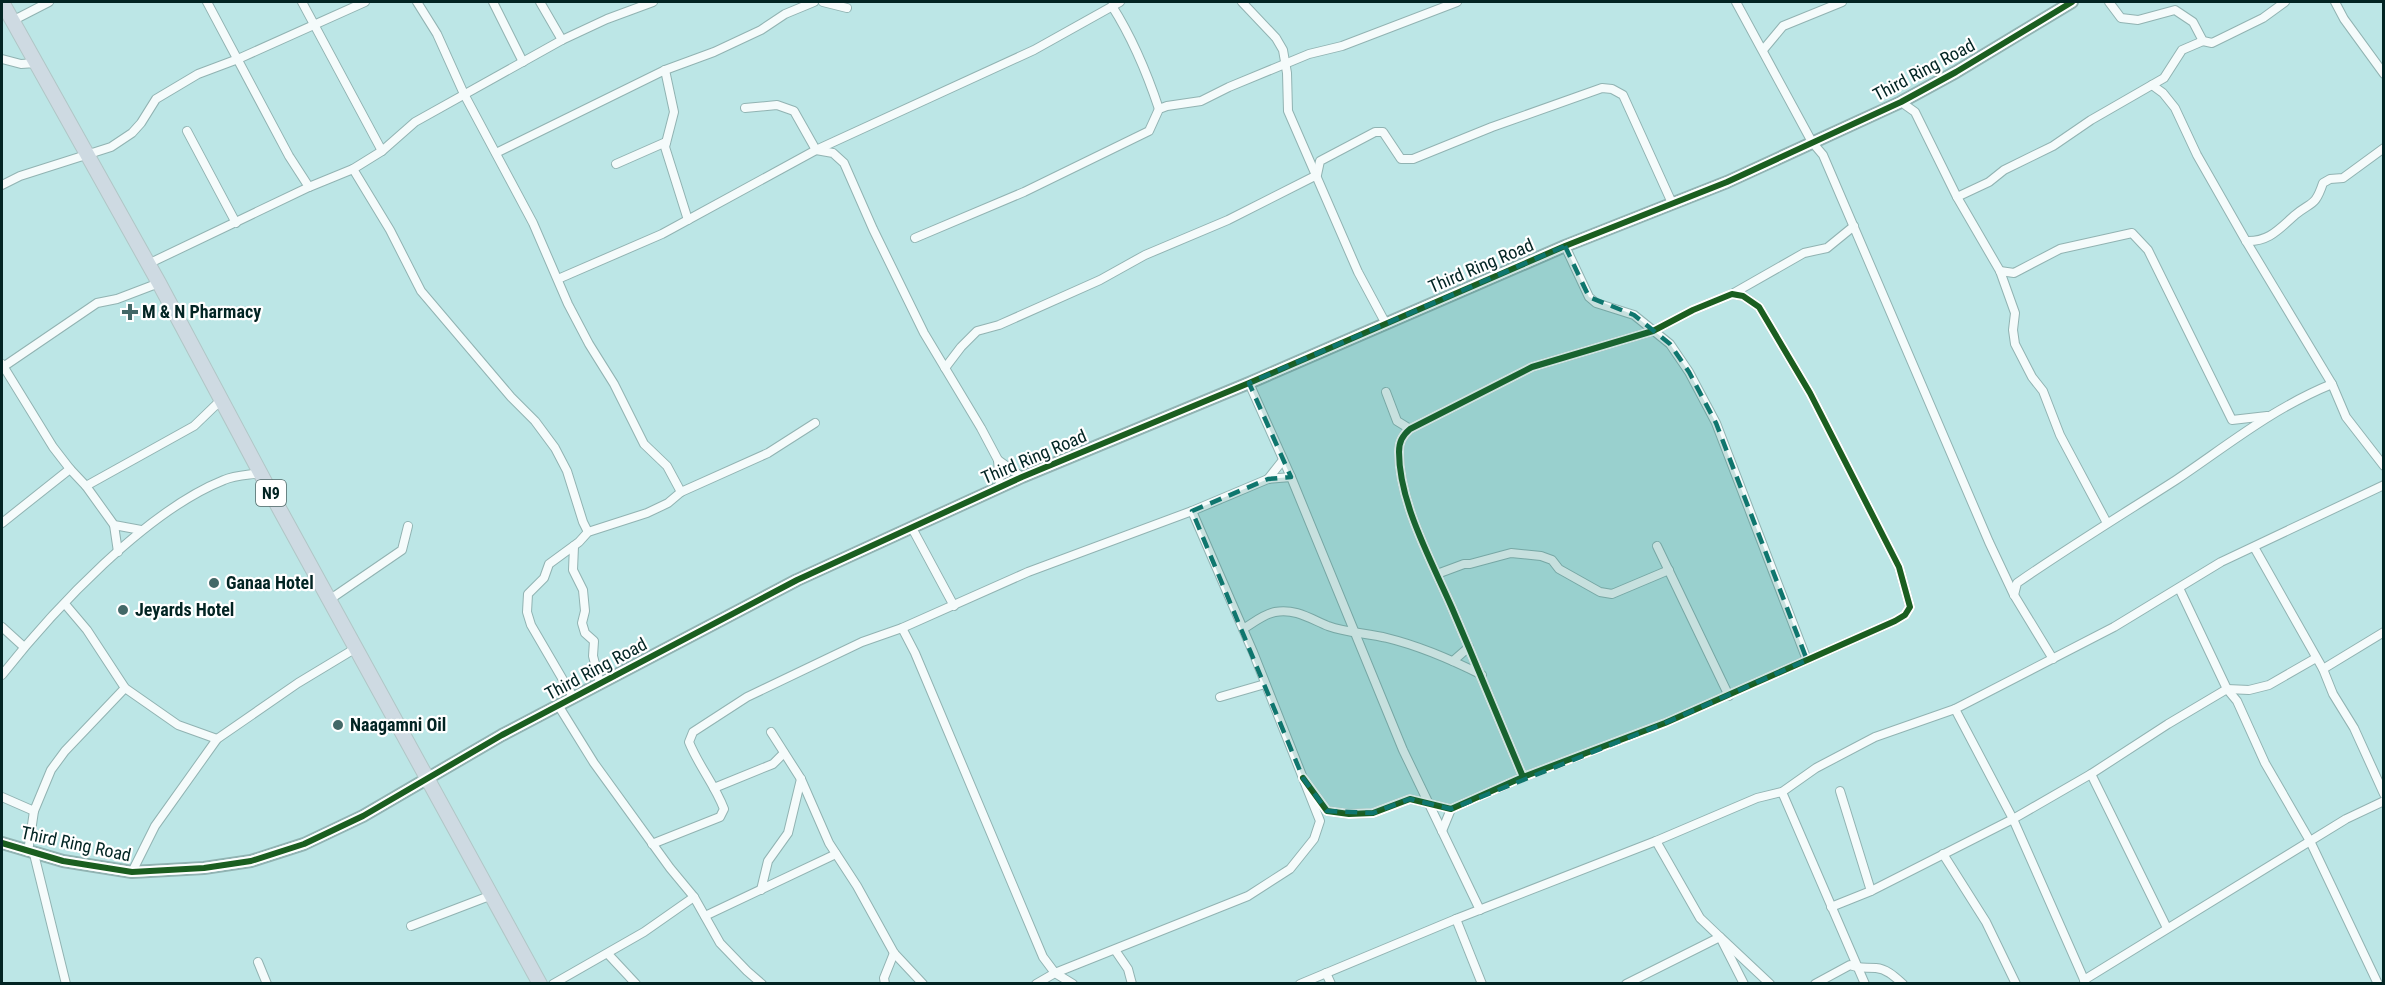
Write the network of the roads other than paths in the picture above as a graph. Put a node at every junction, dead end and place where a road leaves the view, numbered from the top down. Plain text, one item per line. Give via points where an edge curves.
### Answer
1 (2, 2) edge
2 (49, 2) edge
3 (207, 2) edge
4 (302, 2) edge
5 (365, 2) edge
6 (417, 2) edge
7 (493, 2) edge
8 (540, 2) edge
9 (653, 2) edge
10 (814, 2) edge
11 (824, 2) edge
12 (1242, 2) edge
13 (1457, 2) edge
14 (1736, 2) edge
15 (1842, 2) edge
16 (2072, 2) edge
17 (2109, 2) edge
18 (2285, 2) edge
19 (2335, 2) edge
20 (1117, 3) edge
21 (637, 4) edge
22 (847, 8) dead end
23 (12, 21) junction
24 (314, 23) junction
25 (562, 40) junction
26 (2203, 40) junction
27 (1763, 50) junction
28 (2, 59) edge
29 (238, 59) junction
30 (523, 62) junction
31 (36, 63) junction
32 (1284, 64) junction
33 (664, 70) junction
34 (2384, 74) edge
35 (2152, 85) junction
36 (464, 94) junction
37 (1901, 102) junction
38 (745, 108) dead end
39 (1159, 109) junction
40 (187, 131) dead end
41 (666, 142) junction
42 (1812, 142) junction
43 (2384, 148) edge
44 (816, 150) junction
45 (382, 151) junction
46 (496, 153) junction
47 (88, 155) junction
48 (616, 164) dead end
49 (353, 169) junction
50 (1317, 175) junction
51 (2, 185) edge
52 (309, 188) junction
53 (1957, 197) junction
54 (1672, 202) junction
55 (688, 220) junction
56 (236, 223) junction
57 (1854, 226) junction
58 (915, 238) dead end
59 (2246, 241) junction
60 (1565, 246) junction
61 (148, 264) junction
62 (2000, 271) junction
63 (558, 279) junction
64 (159, 283) junction
65 (1732, 294) junction
66 (1386, 324) junction
67 (1653, 331) junction
68 (2, 366) edge
69 (945, 368) junction
70 (1249, 383) junction
71 (2332, 384) junction
72 (1386, 392) dead end
73 (222, 399) junction
74 (2267, 416) junction
75 (815, 423) dead end
76 (1410, 429) junction
77 (998, 460) junction
78 (1283, 460) junction
79 (2384, 466) edge
80 (70, 469) junction
81 (260, 473) junction
82 (1022, 477) junction
83 (1291, 477) junction
84 (1268, 479) junction
85 (2384, 485) edge
86 (86, 486) junction
87 (1000, 487) junction
88 (681, 492) junction
89 (1192, 511) junction
90 (2, 523) edge
91 (2108, 523) junction
92 (114, 525) junction
93 (408, 526) dead end
94 (912, 528) junction
95 (141, 530) junction
96 (588, 532) junction
97 (574, 546) junction
98 (1657, 546) dead end
99 (2254, 547) junction
100 (118, 552) junction
101 (1669, 570) junction
102 (1437, 574) junction
103 (2179, 588) junction
104 (2014, 595) junction
105 (330, 600) junction
106 (65, 604) junction
107 (954, 606) junction
108 (2, 627) edge
109 (902, 628) junction
110 (1243, 629) junction
111 (1354, 631) junction
112 (2384, 632) edge
113 (24, 647) junction
114 (1469, 647) junction
115 (356, 648) junction
116 (2316, 658) junction
117 (2053, 659) junction
118 (1807, 660) junction
119 (1453, 661) junction
120 (2323, 669) junction
121 (2, 675) edge
122 (1482, 675) junction
123 (600, 683) junction
124 (1265, 684) junction
125 (124, 688) junction
126 (2227, 690) junction
127 (1729, 696) junction
128 (573, 697) junction
129 (1220, 698) dead end
130 (558, 705) junction
131 (1955, 709) junction
132 (771, 732) dead end
133 (217, 740) junction
134 (784, 753) junction
135 (2091, 774) junction
136 (1523, 777) junction
137 (1303, 778) junction
138 (428, 779) junction
139 (801, 779) junction
140 (714, 788) junction
141 (1840, 790) dead end
142 (1782, 792) junction
143 (2384, 794) edge
144 (2, 797) edge
145 (2384, 801) edge
146 (1430, 805) junction
147 (1451, 809) junction
148 (34, 811) junction
149 (2013, 819) junction
150 (1442, 831) junction
151 (1656, 842) junction
152 (2310, 842) junction
153 (2, 843) edge
154 (652, 844) junction
155 (31, 853) junction
156 (836, 854) junction
157 (1943, 854) junction
158 (132, 872) junction
159 (761, 890) junction
160 (1871, 891) junction
161 (492, 895) junction
162 (694, 897) junction
163 (1831, 907) junction
164 (1480, 910) junction
165 (705, 916) junction
166 (1456, 919) junction
167 (411, 926) dead end
168 (2167, 928) junction
169 (1720, 937) junction
170 (1115, 950) junction
171 (894, 953) junction
172 (608, 954) junction
173 (258, 962) dead end
174 (1858, 969) junction
175 (1326, 972) junction
176 (1055, 973) junction
177 (2085, 982) edge
178 (66, 984) edge
179 (267, 984) edge
180 (540, 984) edge
181 (553, 984) edge
182 (636, 984) edge
183 (762, 984) edge
184 (885, 984) edge
185 (923, 984) edge
186 (1036, 984) edge
187 (1073, 984) edge
188 (1132, 984) edge
189 (1300, 984) edge
190 (1331, 984) edge
191 (1482, 984) edge
192 (1626, 984) edge
193 (1744, 984) edge
194 (1770, 984) edge
195 (1815, 984) edge
196 (1865, 984) edge
197 (1902, 984) edge
198 (2016, 984) edge
199 (2378, 984) edge

1 - 23 highway, N9
2 - 23 street
3 - 29 street
4 - 24 street
5 - 24 street
6 - 36 street via 437,34
7 - 30 street
8 - 25 street
9 - 21 street
10 - 33 street via 714,52
11 - 22 street
12 - 32 street via 1276,38 1283,50
13 - 32 street
14 - 27 street
15 - 27 street via 1783,26
16 - 37 street, Third Ring Road
17 - 26 street via 2121,18 2138,20 2175,10 2193,22
18 - 26 street via 2263,18 2212,43
19 - 34 street
20 - 39 street
20 - 44 street via 1035,50
21 - 25 street
23 - 31 highway, N9
24 - 29 street
24 - 45 street
25 - 30 street
26 - 35 street via 2182,50 2164,78
27 - 42 street
28 - 31 street
29 - 47 street via 198,74 156,99 132,133 111,147
29 - 52 street
30 - 36 street
31 - 47 highway, N9
32 - 39 street via 1201,101
32 - 50 street via 1288,111
33 - 41 street via 674,112
33 - 46 street
35 - 53 street via 2053,146
35 - 59 street via 2175,108
36 - 45 street via 416,122
36 - 46 street
37 - 42 street, Third Ring Road
37 - 53 street via 1915,112
38 - 44 street via 777,105 794,111
39 - 58 street via 1149,131 1024,192
40 - 56 street
41 - 48 street
41 - 55 street
42 - 54 street, Third Ring Road via 1727,182
42 - 57 street via 1822,155
43 - 59 street via 2343,178 2323,183 2312,205 2275,234 2258,242
44 - 55 street
44 - 69 street via 833,153 844,163 924,333
45 - 49 street
46 - 63 street
47 - 51 street
47 - 61 highway, N9
49 - 52 street
49 - 96 street via 421,291 555,448
50 - 54 street via 1320,161 1375,132 1383,132 1401,159 1413,159 1602,88 1623,95
50 - 66 street via 1358,272
50 - 69 street via 1100,280 977,332
52 - 56 street
53 - 62 street
54 - 60 street, Third Ring Road
55 - 63 street
56 - 61 street
57 - 65 street via 1827,248 1804,253
57 - 104 street
59 - 71 street
60 - 66 street, Third Ring Road
60 - 67 street via 1589,297 1634,315
61 - 64 highway, N9
62 - 74 street via 2014,273 2061,249 2133,232 2148,250 2232,420
62 - 91 street via 2015,312 2015,344 2043,391 2060,435
63 - 88 street via 644,444 667,466
64 - 68 street via 97,303
64 - 73 highway, N9
65 - 67 street
65 - 118 street via 1759,307 1790,358 1899,567 1910,607 1895,621
66 - 70 street, Third Ring Road
67 - 76 street via 1532,367
67 - 118 street via 1670,344 1716,423
68 - 80 street
69 - 77 street
70 - 78 street
70 - 82 street, Third Ring Road
71 - 74 street
71 - 79 street via 2346,417
72 - 76 street via 1397,421
73 - 81 highway, N9
73 - 86 street via 194,426
74 - 91 street
75 - 88 street via 768,453
76 - 102 street via 1402,436 1400,469 1420,535
77 - 82 street
77 - 87 street
78 - 83 street
78 - 84 street
80 - 86 street
80 - 90 street
81 - 95 street via 226,479 184,500
81 - 105 highway, N9
82 - 87 street, Third Ring Road
83 - 84 street
83 - 111 street
84 - 89 street
85 - 99 street
86 - 92 street
87 - 94 street, Third Ring Road
88 - 96 street via 647,513
89 - 107 street via 1028,572
89 - 110 street
91 - 104 street via 2017,583
92 - 95 street
92 - 100 street
93 - 105 street via 402,549
94 - 107 street
94 - 123 street, Third Ring Road via 797,580
95 - 100 street
96 - 97 street
97 - 123 street via 573,570 583,590 582,622 585,633 594,641 593,656
97 - 128 street via 549,564 544,578 528,594 527,612
98 - 101 street
99 - 103 street
99 - 116 street
100 - 106 street
101 - 102 street via 1611,594 1559,569 1547,558 1524,553 1464,564
101 - 127 street
102 - 114 street
103 - 117 street
103 - 126 street
104 - 117 street
105 - 115 highway, N9
106 - 113 street
106 - 125 street via 87,630
107 - 109 street
108 - 113 street
109 - 140 street via 772,684 693,732 689,742
109 - 176 street via 1043,957
110 - 111 street via 1276,612 1291,611
110 - 124 street
111 - 119 street
111 - 146 street
112 - 120 street
113 - 121 street
114 - 119 street
114 - 122 street
115 - 133 street
115 - 138 highway, N9
116 - 120 street
116 - 126 street via 2269,685
117 - 131 street
118 - 127 street
119 - 122 street
120 - 143 street
122 - 136 street
123 - 128 street, Third Ring Road
124 - 129 street
124 - 137 street
125 - 133 street via 178,725
125 - 148 street via 51,770
126 - 135 street
126 - 152 street
127 - 136 street
128 - 130 street, Third Ring Road
130 - 138 street, Third Ring Road
130 - 154 street
131 - 142 street via 1875,737 1816,768
131 - 149 street
132 - 134 street
133 - 158 street via 155,826
134 - 139 street
134 - 140 street via 773,764
135 - 149 street
135 - 168 street
136 - 147 street
137 - 146 street via 1327,811 1373,813 1410,799
137 - 170 street via 1320,821 1314,839 1290,868 1248,897
138 - 158 street, Third Ring Road via 314,839 250,861
138 - 161 highway, N9
139 - 156 street
139 - 159 street via 788,833 768,861
140 - 154 street via 724,809 720,817
141 - 160 street
142 - 151 street via 1756,798
142 - 163 street
144 - 148 street
145 - 152 street
146 - 147 street
146 - 150 street
147 - 150 street
148 - 155 street
149 - 157 street
149 - 177 street
150 - 164 street
151 - 164 street
151 - 169 street via 1700,918
152 - 168 street
152 - 199 street
153 - 155 street, Third Ring Road
154 - 162 street
155 - 158 street, Third Ring Road
155 - 178 street
156 - 159 street
156 - 171 street
157 - 160 street
157 - 198 street via 1986,922
159 - 165 street
160 - 163 street
161 - 167 street
161 - 180 highway, N9
162 - 165 street
162 - 172 street
163 - 174 street
164 - 166 street
165 - 183 street via 720,943
166 - 175 street
166 - 191 street
168 - 177 street
169 - 192 street
169 - 193 street
169 - 194 street
170 - 176 street
170 - 188 street via 1128,969
171 - 184 street
171 - 185 street
172 - 181 street
172 - 182 street
173 - 179 street
174 - 195 street via 1850,965
174 - 196 street
174 - 197 street via 1879,968
175 - 189 street
175 - 190 street
176 - 186 street
176 - 187 street

